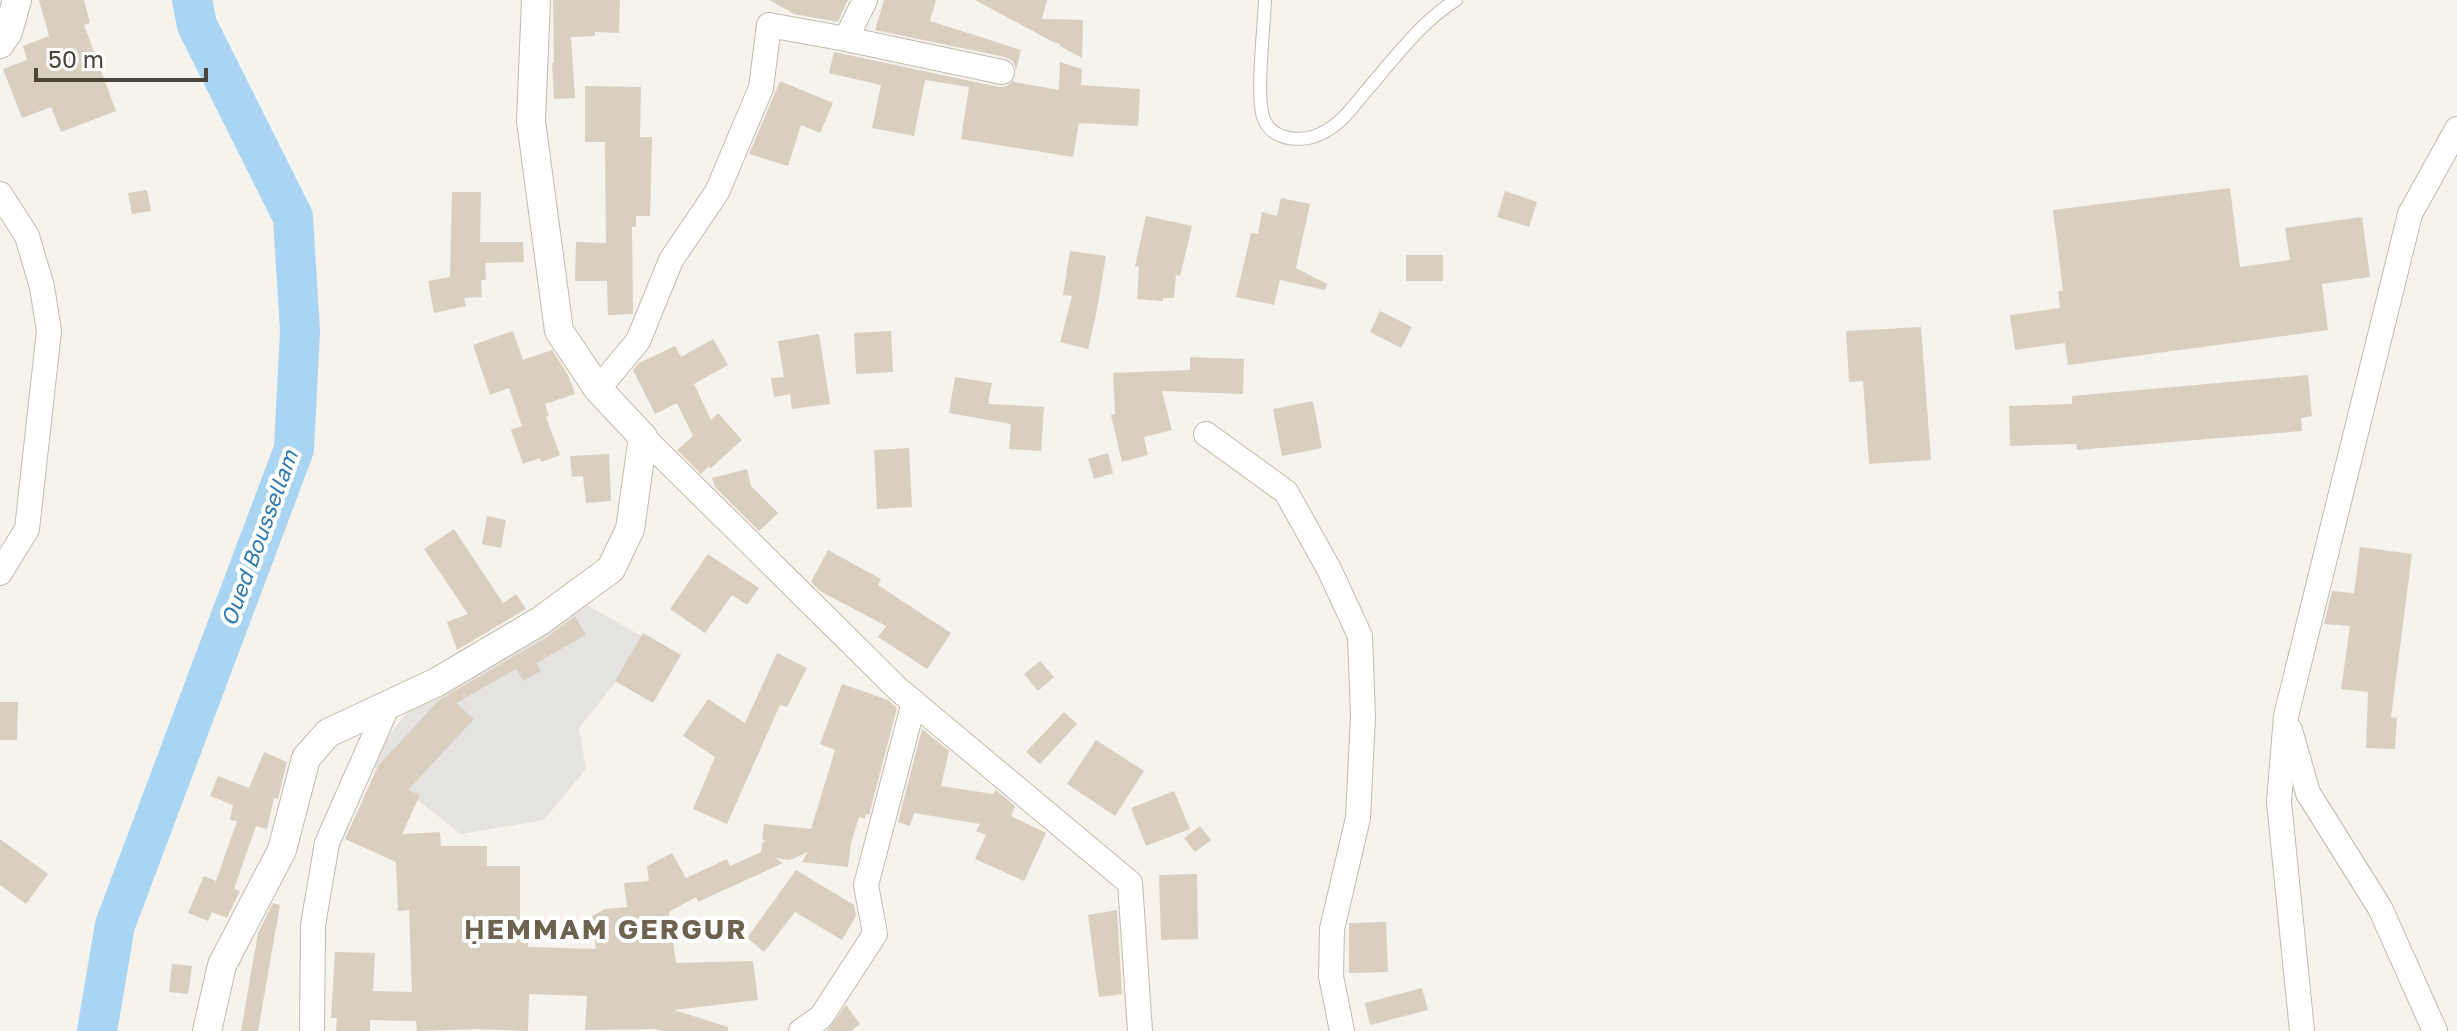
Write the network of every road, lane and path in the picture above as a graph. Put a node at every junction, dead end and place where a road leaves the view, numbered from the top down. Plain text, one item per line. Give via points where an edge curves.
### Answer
1 (17, 0) edge
2 (536, 0) edge
3 (865, 0) edge
4 (1265, 0) edge
5 (1456, 0) edge
6 (846, 39) junction
7 (0, 44) edge
8 (1002, 72) dead end
9 (2457, 129) edge
10 (0, 194) edge
11 (598, 389) junction
12 (1206, 434) dead end
13 (643, 437) junction
14 (0, 573) edge
15 (914, 702) junction
16 (388, 705) junction
17 (2286, 716) junction
18 (207, 1031) edge
19 (312, 1031) edge
20 (801, 1031) edge
21 (1140, 1031) edge
22 (1342, 1031) edge
23 (2302, 1031) edge
24 (2435, 1031) edge

1 - 7 street
2 - 11 street via 531,121 559,331
3 - 6 street
4 - 5 lane via 1263,117 1284,138 1303,139 1340,121 1412,40
6 - 8 street
6 - 11 street via 769,25 761,88 717,192 671,260 638,341
9 - 17 street via 2410,214
10 - 14 street via 27,236 49,331 27,529
11 - 13 street
12 - 22 street via 1286,492 1360,636 1358,818 1332,929 1331,976
13 - 15 street
13 - 16 street via 630,529 611,569 540,621
15 - 20 street via 866,885 875,934 821,1017
15 - 21 street via 1130,883
16 - 18 street via 328,733 306,758 282,850 222,965
16 - 19 street via 327,843 313,925
17 - 23 street via 2279,802
17 - 24 street via 2308,793 2380,908

